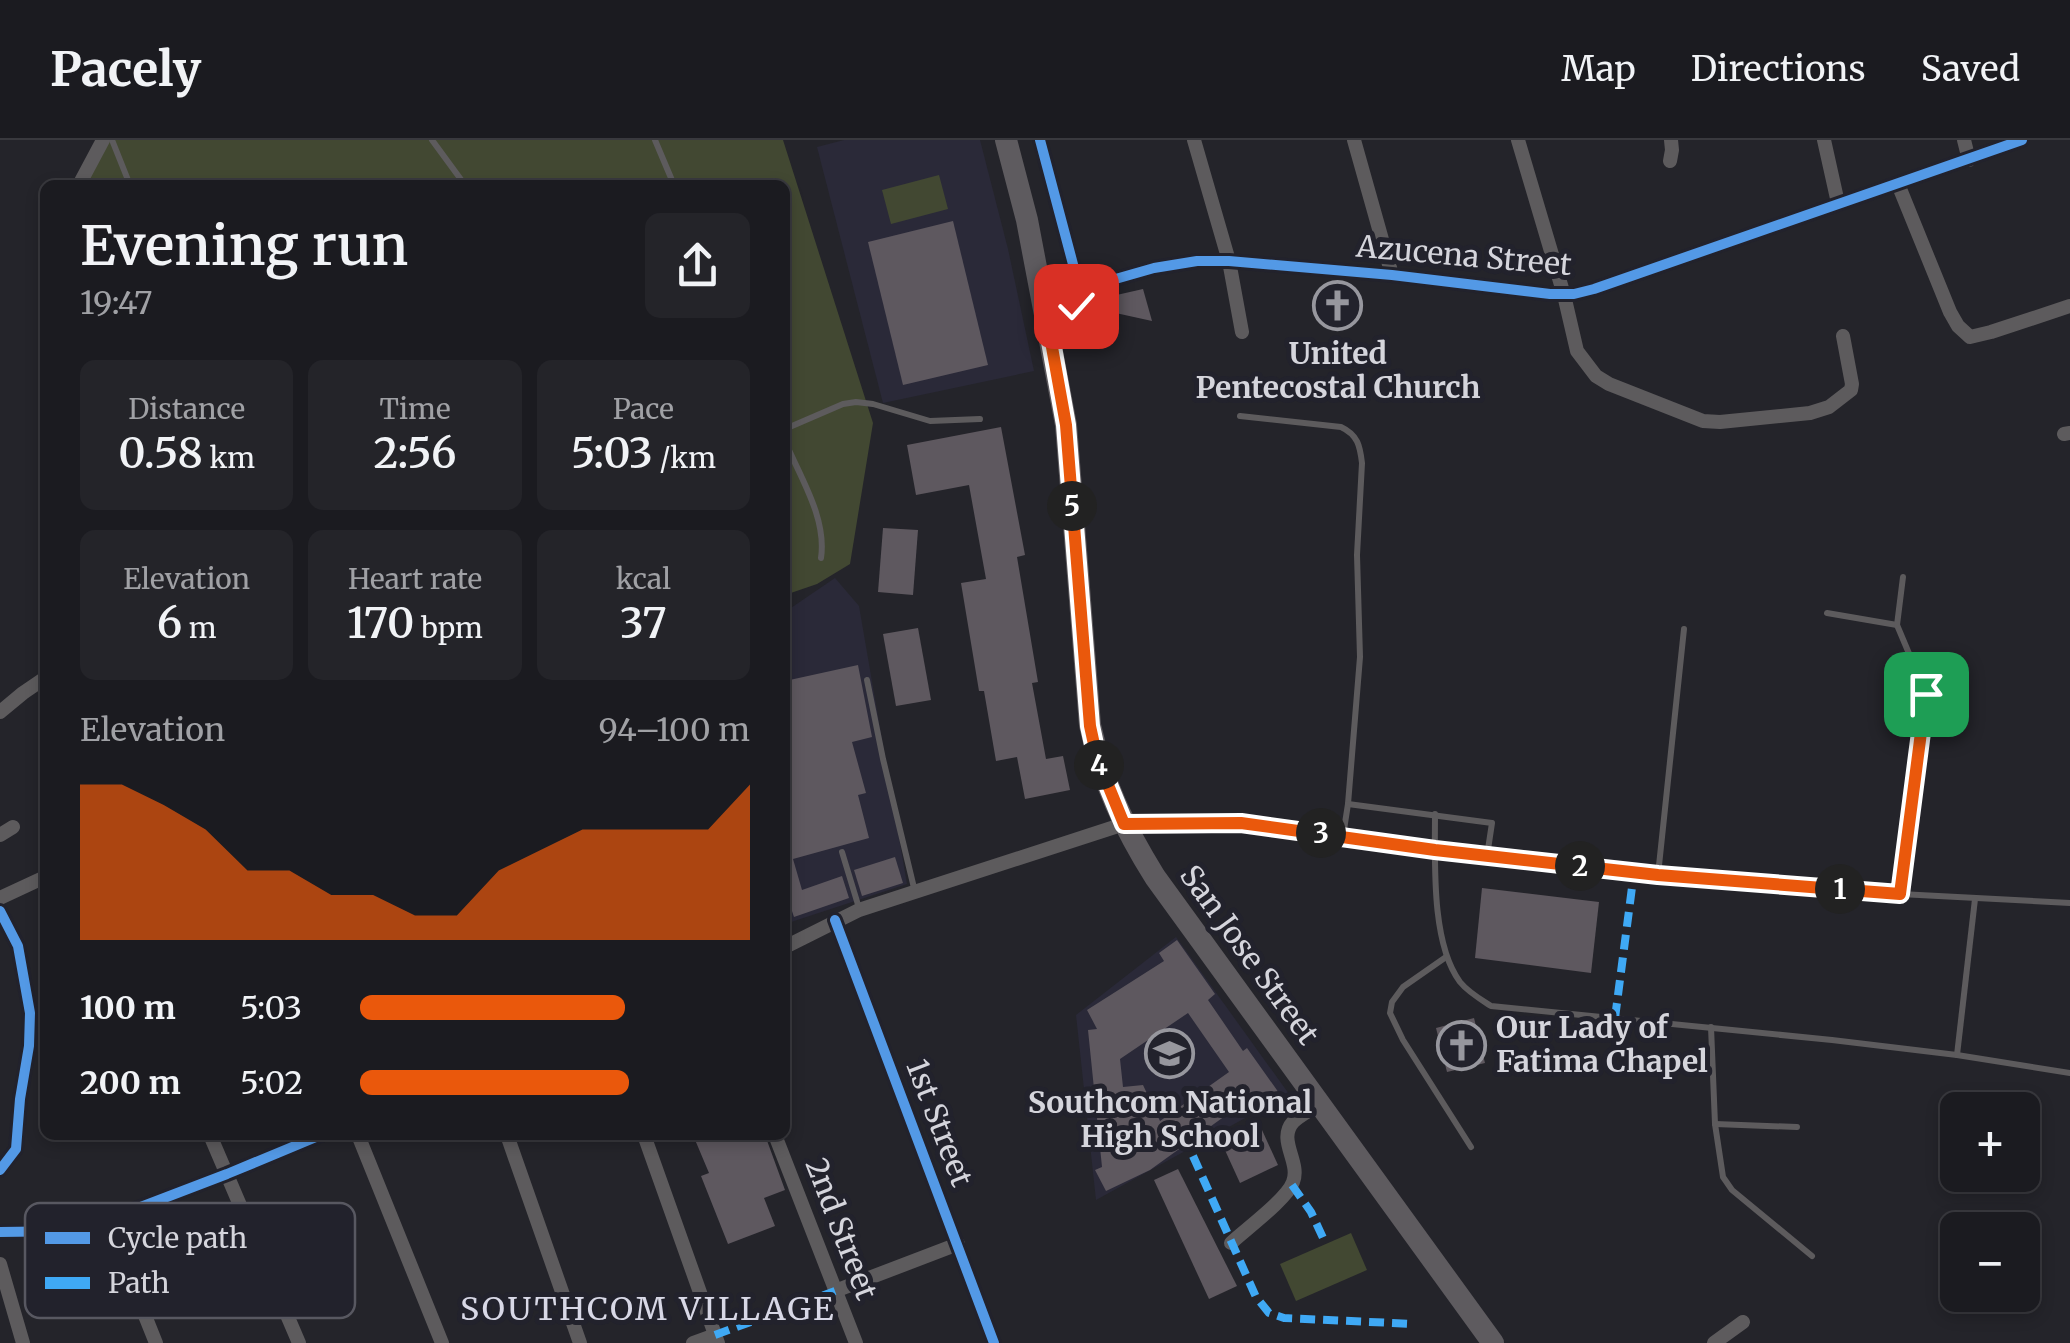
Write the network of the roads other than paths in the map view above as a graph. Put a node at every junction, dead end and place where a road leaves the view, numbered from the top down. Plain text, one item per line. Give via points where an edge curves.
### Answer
1 (103, 140) edge
2 (112, 140) edge
3 (432, 140) edge
4 (655, 140) edge
5 (1006, 140) edge
6 (1040, 140) edge
7 (1194, 140) edge
8 (1354, 140) edge
9 (1518, 140) edge
10 (1671, 140) edge
11 (1824, 140) edge
12 (1964, 140) edge
13 (2022, 140) edge
14 (1969, 160) junction
15 (1670, 161) dead end
16 (81, 180) edge
17 (128, 180) edge
18 (461, 180) edge
19 (672, 180) edge
20 (1898, 184) junction
21 (1838, 203) junction
22 (1228, 261) junction
23 (1392, 275) junction
24 (1564, 294) junction
25 (2070, 306) edge
26 (1242, 332) dead end
27 (1842, 336) dead end
28 (1240, 416) dead end
29 (980, 419) dead end
30 (790, 427) edge
31 (790, 453) edge
32 (821, 558) dead end
33 (1903, 577) dead end
34 (1827, 613) dead end
35 (1897, 625) junction
36 (1684, 629) dead end
37 (867, 680) dead end
38 (40, 681) edge
39 (0, 712) edge
40 (1348, 804) junction
41 (1435, 814) junction
42 (1124, 824) junction
43 (1343, 836) junction
44 (1435, 850) junction
45 (842, 852) dead end
46 (1487, 856) junction
47 (1658, 875) junction
48 (40, 878) edge
49 (915, 892) junction
50 (1900, 894) junction
51 (0, 898) edge
52 (1975, 898) junction
53 (2070, 903) edge
54 (859, 910) junction
55 (0, 911) edge
56 (835, 920) junction
57 (790, 944) edge
58 (1446, 957) junction
59 (1711, 1026) junction
60 (1957, 1055) junction
61 (2070, 1073) edge
62 (1319, 1104) junction
63 (1715, 1124) junction
64 (1796, 1127) dead end
65 (212, 1140) edge
66 (309, 1140) edge
67 (360, 1140) edge
68 (509, 1140) edge
69 (646, 1140) edge
70 (778, 1140) edge
71 (1471, 1146) dead end
72 (0, 1170) edge
73 (226, 1174) junction
74 (153, 1203) edge
75 (239, 1203) edge
76 (0, 1232) edge
77 (25, 1232) edge
78 (1231, 1243) dead end
79 (958, 1244) junction
80 (1812, 1256) dead end
81 (0, 1264) edge
82 (835, 1291) junction
83 (146, 1318) edge
84 (289, 1318) edge
85 (1743, 1322) dead end
86 (717, 1339) edge
87 (24, 1343) edge
88 (156, 1343) edge
89 (300, 1343) edge
90 (442, 1343) edge
91 (580, 1343) edge
92 (693, 1343) edge
93 (856, 1343) edge
94 (994, 1343) edge
95 (1493, 1343) edge
96 (1714, 1343) edge

1 - 16 street
2 - 17 lane
3 - 18 lane
4 - 19 lane
5 - 42 main road, San Jose Street via 1066,425 1090,726
6 - 22 street, Azucena Street via 1074,268 1112,280 1154,268
7 - 22 street
8 - 23 street
9 - 24 street
10 - 15 street
11 - 21 street
12 - 14 street
13 - 14 street, Azucena Street
14 - 20 street, Azucena Street
20 - 21 street, Azucena Street
20 - 25 street via 1950,312 1970,336
21 - 24 street, Azucena Street
22 - 23 street, Azucena Street
22 - 26 street
23 - 24 street, Azucena Street
24 - 27 street via 1577,351 1596,376 1703,420 1756,420 1829,407 1851,390
28 - 40 lane via 1341,427 1357,439 1360,657
29 - 30 lane via 930,421 856,402
31 - 32 lane via 818,520
33 - 35 lane
34 - 35 lane
35 - 50 lane via 1926,694
36 - 47 lane
37 - 49 lane
38 - 39 street
40 - 41 lane
40 - 43 lane
41 - 44 lane
41 - 46 lane via 1492,823
42 - 43 lane via 1241,823
42 - 49 street
42 - 62 main road, San Jose Street
43 - 44 lane
44 - 46 lane
44 - 58 lane
45 - 54 lane
46 - 47 lane
47 - 50 lane
48 - 51 street
49 - 54 street
50 - 52 lane
52 - 53 lane
52 - 60 lane
54 - 56 street
55 - 72 street via 18,946 30,1013 16,1149
56 - 57 street
56 - 79 street, 1st Street
58 - 59 lane via 1461,984 1491,1006
58 - 71 lane via 1403,986 1390,1013
59 - 60 lane
59 - 63 lane
60 - 61 lane
62 - 78 street via 1289,1128 1292,1185
62 - 95 main road, San Jose Street
63 - 64 lane
63 - 80 lane via 1723,1177 1732,1190
65 - 73 street
66 - 73 street
67 - 90 street
68 - 91 street
69 - 86 street
70 - 82 street, 2nd Street
73 - 74 street
73 - 75 street
76 - 77 street
79 - 82 street
79 - 94 street, 1st Street
81 - 87 street
82 - 93 street, 2nd Street
83 - 88 street
84 - 89 street
85 - 96 street
86 - 92 street

